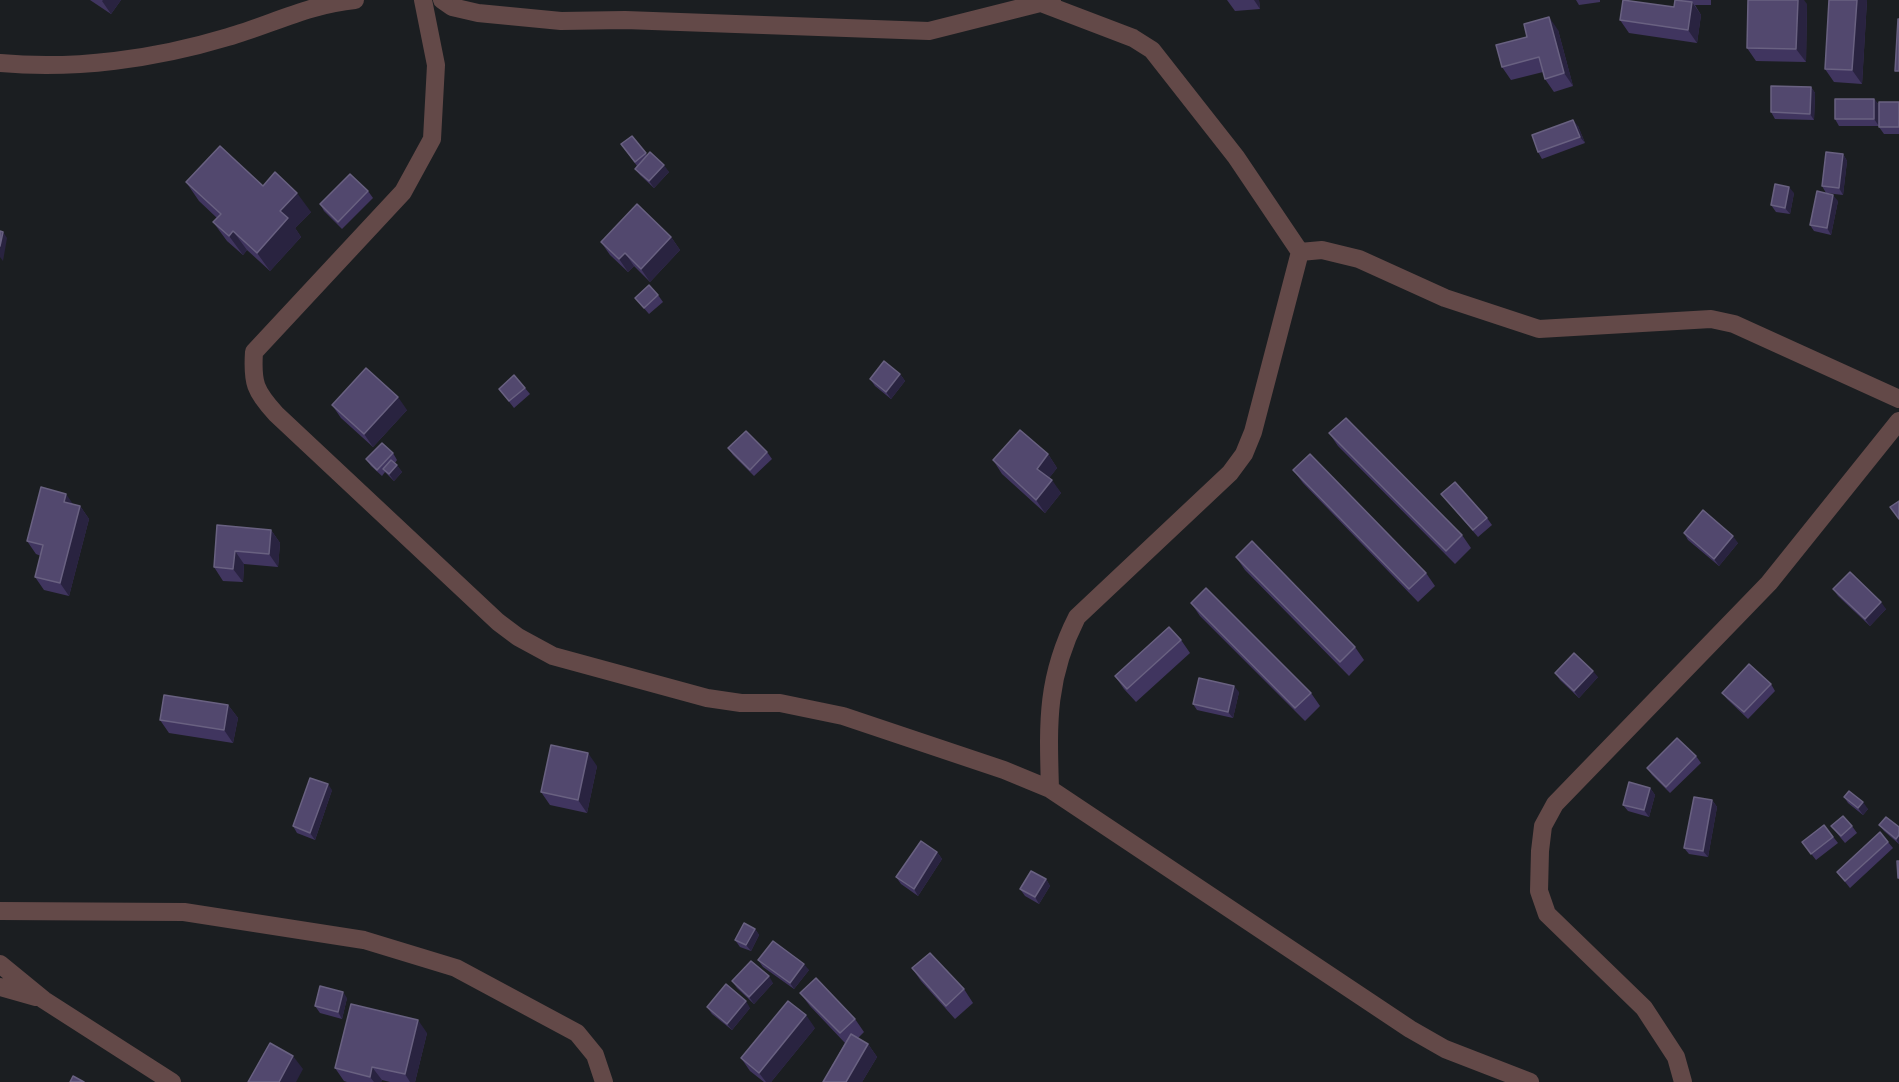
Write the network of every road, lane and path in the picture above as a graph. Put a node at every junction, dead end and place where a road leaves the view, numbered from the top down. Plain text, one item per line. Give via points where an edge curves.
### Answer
1 (355, 0) edge
2 (423, 0) edge
3 (442, 0) edge
4 (1048, 2) edge
5 (1002, 6) edge
6 (0, 63) edge
7 (1300, 252) junction
8 (1899, 399) edge
9 (1899, 421) edge
10 (1050, 789) junction
11 (0, 911) edge
12 (0, 964) edge
13 (0, 987) edge
14 (44, 1000) junction
15 (172, 1082) edge
16 (604, 1082) edge
17 (1530, 1082) edge
18 (1683, 1082) edge

1 - 6 street via 329,2 167,55 27,65
2 - 10 street via 436,65 432,140 403,192 255,352 255,388 266,403 498,622 553,656 707,698 780,703 843,716
3 - 5 street via 452,7 478,13 561,21 929,31
4 - 5 street
4 - 7 street via 1152,50 1236,157
7 - 8 street via 1322,250 1359,259 1445,298 1539,329 1711,319 1734,324
7 - 10 street via 1244,454 1230,473 1077,617 1063,645 1048,718
9 - 18 street via 1769,583 1555,804 1543,826 1539,891 1547,914 1644,1008 1676,1057
10 - 17 street via 1410,1029 1445,1049
11 - 16 street via 184,912 364,940 456,968 577,1033 595,1055
12 - 14 street
13 - 14 street
14 - 15 street

